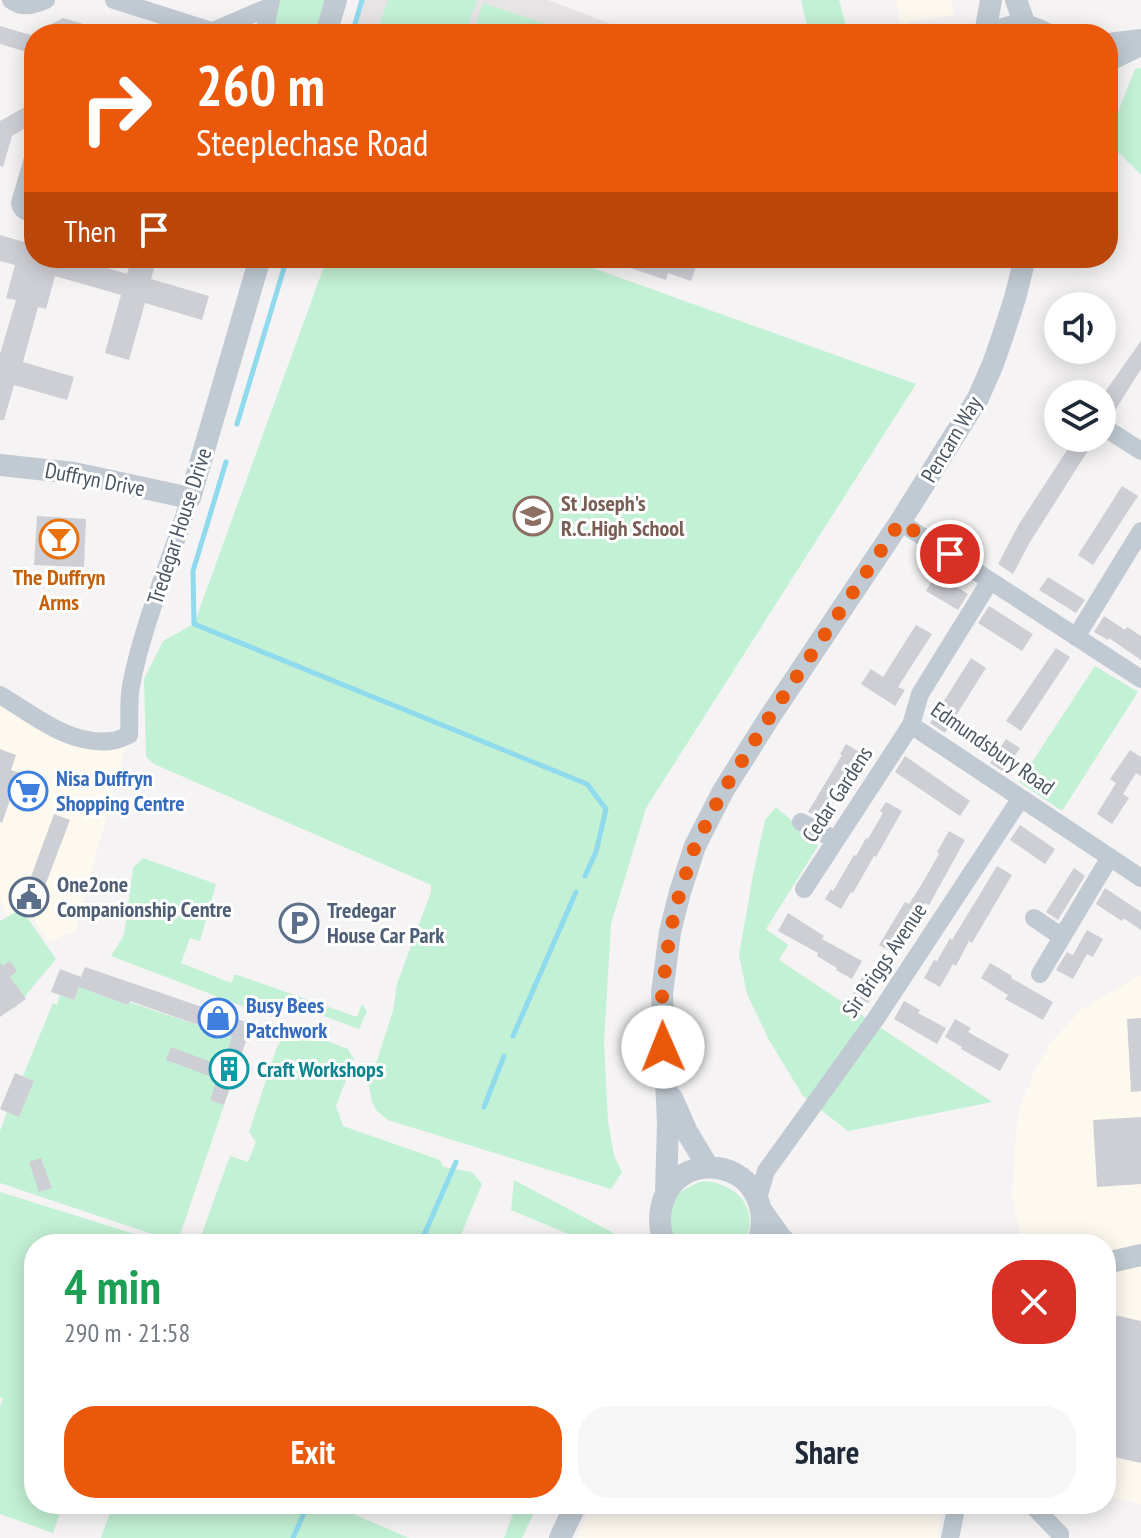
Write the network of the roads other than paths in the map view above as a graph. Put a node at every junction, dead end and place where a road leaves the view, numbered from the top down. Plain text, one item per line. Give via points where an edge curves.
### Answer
1 (11, 0) edge
2 (46, 0) edge
3 (114, 0) edge
4 (336, 0) edge
5 (991, 0) edge
6 (1016, 0) edge
7 (270, 4) edge
8 (189, 24) edge
9 (233, 24) edge
10 (266, 24) edge
11 (329, 24) edge
12 (987, 24) edge
13 (1025, 24) edge
14 (1141, 38) edge
15 (1118, 41) edge
16 (1141, 47) edge
17 (1118, 58) edge
18 (24, 189) edge
19 (24, 211) edge
20 (257, 268) edge
21 (1022, 268) edge
22 (1116, 435) edge
23 (1141, 451) edge
24 (0, 465) edge
25 (190, 498) junction
26 (900, 522) junction
27 (1141, 531) edge
28 (990, 581) junction
29 (1076, 637) junction
30 (1141, 679) edge
31 (0, 695) edge
32 (911, 725) junction
33 (1021, 798) junction
34 (801, 822) dead end
35 (836, 840) junction
36 (1110, 857) junction
37 (1141, 878) edge
38 (804, 889) dead end
39 (1034, 918) dead end
40 (1062, 937) junction
41 (1040, 974) dead end
42 (667, 1086) junction
43 (783, 1146) junction
44 (718, 1169) junction
45 (666, 1192) junction
46 (760, 1204) junction
47 (661, 1234) edge
48 (761, 1234) edge
49 (779, 1234) edge
50 (1141, 1255) edge
51 (1116, 1261) edge
52 (571, 1514) edge
53 (955, 1514) edge
54 (1041, 1514) edge
55 (560, 1538) edge
56 (950, 1538) edge
57 (1060, 1538) edge

1 - 2 street via 27,6
3 - 8 street
4 - 11 street
5 - 12 street
6 - 13 street
7 - 9 street
7 - 10 street
14 - 15 street
16 - 17 street
18 - 19 street
20 - 25 street, Tredegar House Drive
21 - 26 street, Pencarn Way via 978,398
22 - 23 street
24 - 25 street, Duffryn Drive via 74,473
25 - 31 street, Tredegar House Drive via 149,619 131,689 129,735 112,741 67,736
26 - 28 street
26 - 42 street, Pencarn Way via 761,730 695,846 670,932 662,993
27 - 29 street
28 - 29 street
28 - 32 street, Edmundsbury Road via 920,694
29 - 30 street
32 - 33 street, Edmundsbury Road
32 - 35 street, Cedar Gardens
33 - 36 street, Edmundsbury Road
33 - 43 street, Sir Briggs Avenue via 877,1017
34 - 35 street
35 - 38 street, Cedar Gardens
36 - 37 street, Edmundsbury Road
36 - 40 street
39 - 40 street
40 - 41 street
42 - 44 street, Pencarn Way via 687,1132
42 - 45 street, Pencarn Way
43 - 44 street, Sir Briggs Avenue via 740,1170
43 - 46 street, Sir Briggs Avenue via 766,1171
44 - 45 street via 691,1171
44 - 46 street, Pencarn Way via 748,1183
45 - 47 street, Pencarn Way via 659,1212
46 - 48 street
46 - 49 street, Pencarn Way
50 - 51 street
52 - 55 street
53 - 56 street
54 - 57 street

